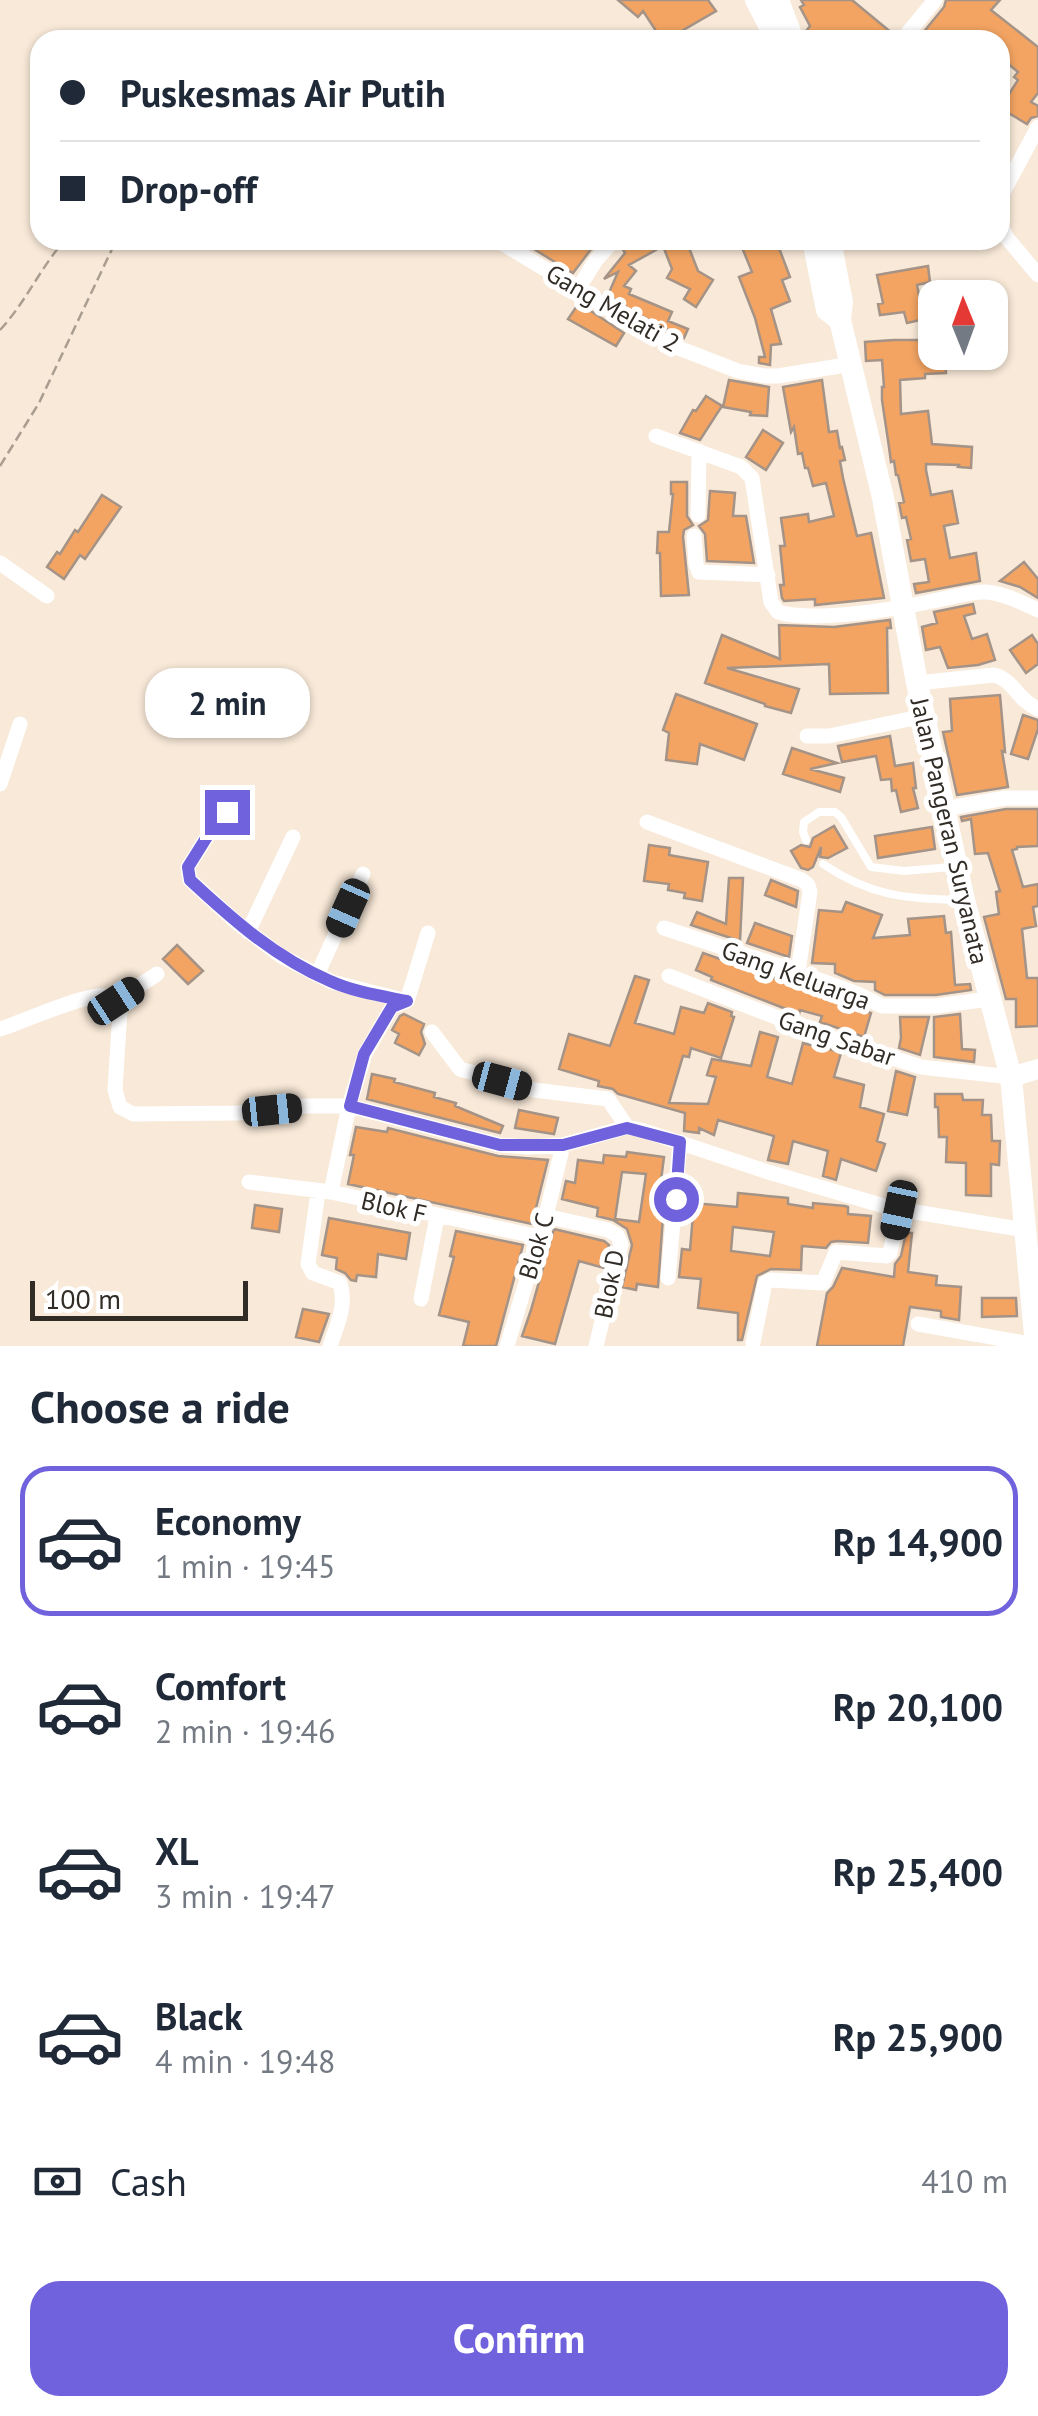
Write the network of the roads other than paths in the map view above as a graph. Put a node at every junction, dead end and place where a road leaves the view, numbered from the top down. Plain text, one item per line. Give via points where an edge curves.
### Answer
1 (756, 0) edge
2 (778, 0) edge
3 (934, 0) edge
4 (770, 30) edge
5 (789, 30) edge
6 (910, 30) edge
7 (1038, 127) edge
8 (1010, 179) edge
9 (1010, 241) edge
10 (513, 250) edge
11 (605, 250) edge
12 (815, 250) edge
13 (832, 250) edge
14 (1035, 264) edge
15 (578, 289) junction
16 (840, 320) junction
17 (852, 364) junction
18 (656, 436) dead end
19 (698, 451) junction
20 (698, 516) dead end
21 (694, 536) dead end
22 (0, 564) edge
23 (768, 575) junction
24 (46, 596) dead end
25 (904, 607) junction
26 (1038, 610) edge
27 (916, 683) junction
28 (1038, 709) edge
29 (924, 716) junction
30 (20, 724) dead end
31 (807, 736) dead end
32 (0, 784) edge
33 (1038, 798) edge
34 (944, 809) junction
35 (227, 812) dead end
36 (647, 822) dead end
37 (293, 837) dead end
38 (806, 840) dead end
39 (824, 864) dead end
40 (956, 867) junction
41 (362, 874) dead end
42 (964, 900) junction
43 (664, 928) dead end
44 (248, 932) junction
45 (428, 933) dead end
46 (798, 972) junction
47 (157, 974) dead end
48 (317, 974) junction
49 (668, 976) dead end
50 (989, 999) junction
51 (116, 1001) junction
52 (407, 1001) junction
53 (0, 1029) edge
54 (432, 1032) dead end
55 (1038, 1069) edge
56 (1011, 1077) junction
57 (350, 1106) junction
58 (627, 1128) junction
59 (680, 1142) junction
60 (563, 1145) junction
61 (249, 1182) dead end
62 (324, 1192) junction
63 (899, 1210) junction
64 (546, 1216) junction
65 (436, 1217) junction
66 (539, 1237) junction
67 (1030, 1238) edge
68 (668, 1278) dead end
69 (421, 1299) dead end
70 (918, 1324) dead end
71 (753, 1343) dead end
72 (1036, 1345) edge
73 (330, 1346) edge
74 (507, 1346) edge
75 (596, 1346) edge

1 - 4 main road
2 - 5 main road
3 - 6 street
7 - 8 street
9 - 14 street
10 - 15 street, Gang Melati 2
11 - 15 street
12 - 16 main road, Jalan Pangeran Suryanata via 827,310
13 - 16 main road, Jalan Pangeran Suryanata
15 - 17 street, Gang Melati 2 via 676,348 738,371 778,376
16 - 17 main road, Jalan Pangeran Suryanata
17 - 25 main road, Jalan Pangeran Suryanata
18 - 19 street
19 - 20 street
19 - 23 street via 752,478
21 - 23 street via 700,572
22 - 24 street
23 - 25 street via 773,608 785,614
25 - 26 street via 978,592
25 - 27 main road, Jalan Pangeran Suryanata
27 - 28 street via 994,675
27 - 29 main road, Jalan Pangeran Suryanata
29 - 31 street
29 - 34 main road, Jalan Pangeran Suryanata
30 - 32 street
33 - 34 street
34 - 40 main road, Jalan Pangeran Suryanata
35 - 44 street via 187,874
36 - 46 street via 808,885
37 - 44 street
38 - 40 lane via 804,822 835,812 872,867
39 - 42 lane via 877,893
40 - 42 main road, Jalan Pangeran Suryanata
41 - 48 street
42 - 50 main road, Jalan Pangeran Suryanata
43 - 46 street, Gang Keluarga
44 - 48 street
45 - 52 street
46 - 50 street, Gang Keluarga via 882,1006
47 - 51 street
48 - 52 street
49 - 56 street, Gang Sabar via 921,1066
50 - 56 main road, Jalan Pangeran Suryanata
51 - 53 street via 92,996
51 - 57 street via 116,1090 120,1107 133,1114
52 - 57 street via 392,1007 364,1054
54 - 58 street via 460,1069 534,1090 608,1100
55 - 56 main road
56 - 67 main road, Jalan Pangeran Suryanata
57 - 60 street via 500,1145
57 - 62 street
58 - 59 street
58 - 60 street
59 - 63 street
59 - 68 street
60 - 64 street, Blok C
61 - 62 street, Blok F
62 - 65 street, Blok F
62 - 73 street via 308,1264 313,1273 340,1283 342,1313
63 - 67 street
63 - 71 street via 887,1256 836,1252 823,1283 765,1283
64 - 66 street, Blok C
64 - 75 street, Blok D via 608,1230 622,1244
65 - 66 street, Blok F
65 - 69 street
66 - 74 street, Blok C
67 - 72 main road, Jalan Pangeran Suryanata
70 - 72 street

